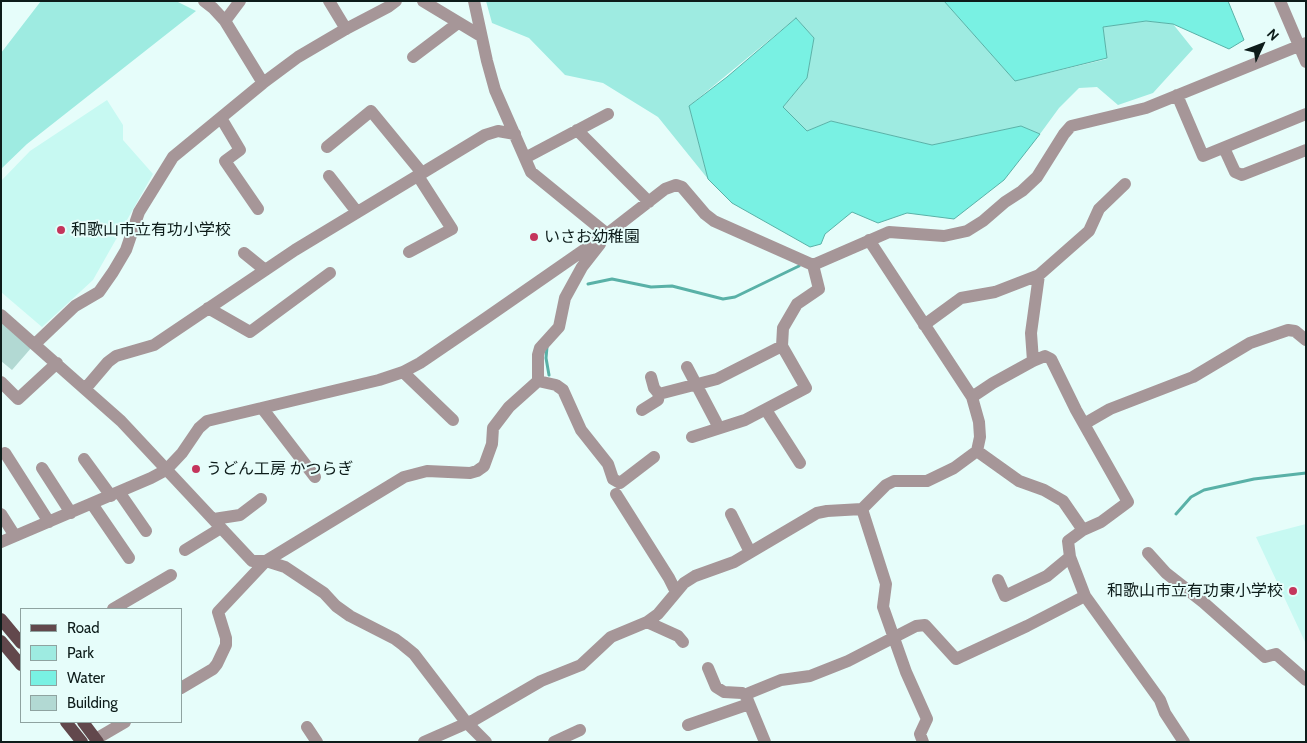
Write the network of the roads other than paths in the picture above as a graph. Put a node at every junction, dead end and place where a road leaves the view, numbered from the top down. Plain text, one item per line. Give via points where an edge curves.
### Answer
1 (204, 1) edge
2 (240, 1) edge
3 (329, 1) edge
4 (396, 1) edge
5 (423, 1) edge
6 (474, 1) edge
7 (1280, 1) edge
8 (225, 21) junction
9 (458, 23) junction
10 (346, 29) junction
11 (481, 36) junction
12 (1302, 44) edge
13 (413, 57) dead end
14 (1306, 62) edge
15 (263, 83) junction
16 (1177, 95) junction
17 (608, 114) dead end
18 (1306, 114) edge
19 (221, 118) junction
20 (577, 130) junction
21 (515, 134) junction
22 (327, 147) dead end
23 (1224, 148) junction
24 (1306, 150) edge
25 (525, 158) junction
26 (420, 174) junction
27 (329, 176) dead end
28 (1125, 184) dead end
29 (649, 202) junction
30 (258, 209) dead end
31 (357, 212) junction
32 (607, 234) junction
33 (869, 240) junction
34 (410, 252) dead end
35 (244, 254) dead end
36 (813, 265) junction
37 (265, 270) junction
38 (330, 273) dead end
39 (1040, 275) junction
40 (208, 308) junction
41 (1, 315) edge
42 (924, 325) junction
43 (1306, 340) edge
44 (34, 344) junction
45 (782, 346) junction
46 (1032, 361) junction
47 (56, 363) junction
48 (687, 367) dead end
49 (403, 372) junction
50 (651, 377) dead end
51 (538, 381) junction
52 (1, 382) edge
53 (697, 385) junction
54 (85, 389) junction
55 (659, 394) junction
56 (972, 397) junction
57 (262, 408) junction
58 (642, 410) dead end
59 (766, 410) junction
60 (453, 420) dead end
61 (716, 422) dead end
62 (1084, 424) junction
63 (692, 437) dead end
64 (976, 451) junction
65 (5, 453) dead end
66 (654, 457) dead end
67 (84, 459) dead end
68 (800, 463) dead end
69 (42, 468) dead end
70 (166, 470) junction
71 (315, 477) dead end
72 (115, 494) junction
73 (616, 494) dead end
74 (261, 500) dead end
75 (92, 504) junction
76 (862, 509) junction
77 (71, 513) junction
78 (1, 514) edge
79 (732, 514) dead end
80 (49, 522) junction
81 (218, 523) junction
82 (1083, 530) junction
83 (146, 531) dead end
84 (15, 536) junction
85 (1, 542) edge
86 (185, 550) dead end
87 (750, 552) junction
88 (1148, 553) dead end
89 (1070, 556) junction
90 (128, 558) dead end
91 (266, 561) junction
92 (171, 576) dead end
93 (998, 580) dead end
94 (676, 592) junction
95 (1086, 596) junction
96 (115, 608) edge
97 (1, 618) edge
98 (647, 622) junction
99 (894, 638) junction
100 (1, 640) edge
101 (20, 642) edge
102 (684, 642) dead end
103 (20, 663) edge
104 (708, 668) dead end
105 (1306, 680) edge
106 (182, 687) edge
107 (748, 700) junction
108 (466, 722) junction
109 (67, 723) edge
110 (83, 723) edge
111 (123, 723) edge
112 (688, 725) dead end
113 (307, 728) dead end
114 (580, 730) dead end
115 (97, 741) edge
116 (429, 741) edge
117 (82, 742) edge
118 (317, 742) edge
119 (486, 742) edge
120 (554, 742) edge
121 (765, 742) edge
122 (923, 742) edge
123 (1184, 742) edge

1 - 8 street
2 - 8 street
3 - 10 street
4 - 10 street
5 - 9 street
6 - 11 street
7 - 12 street
8 - 15 street
9 - 11 street
9 - 13 street
10 - 15 street via 298,57
11 - 21 street via 495,90
12 - 14 street
12 - 16 street
15 - 19 street
16 - 23 street via 1203,156
16 - 33 street via 1146,108 1070,126 1037,178 967,231 944,236 889,232
17 - 20 street
18 - 23 street
19 - 30 street via 240,150 225,162
19 - 44 street via 173,157 139,212 126,250 99,292 75,306
20 - 25 street
20 - 29 street
21 - 25 street
21 - 26 street via 498,131 484,135
22 - 26 street via 371,111
23 - 24 street via 1235,172 1242,175
25 - 32 street via 531,172
26 - 31 street
26 - 34 street via 452,229
27 - 31 street
28 - 39 street via 1099,209 1089,230
29 - 32 street
29 - 36 street via 665,189 682,187 714,221
31 - 37 street
32 - 49 street
32 - 51 street via 582,267 565,298 559,327 540,348
33 - 36 street
33 - 42 street
35 - 37 street
36 - 45 street via 819,289 797,304 783,328
37 - 40 street
38 - 40 street via 250,332
39 - 42 street via 995,292 961,298
39 - 46 street via 1031,333
40 - 54 street via 154,345 116,356
41 - 44 street
42 - 56 street
43 - 62 street via 1295,331 1288,330 1250,343 1193,377 1110,409
44 - 47 street
45 - 53 street via 717,379
45 - 59 street via 806,388
46 - 56 street
46 - 62 street via 1045,356 1051,359
47 - 52 street via 18,399
47 - 54 street
48 - 53 street
49 - 57 street
49 - 60 street
50 - 55 street
51 - 66 street via 556,385 562,390 581,430 608,464 613,479 620,483
51 - 91 street via 509,407 493,428 492,444 484,466 477,471 470,474 427,471 404,477
53 - 55 street
53 - 61 street
54 - 70 street via 121,421
55 - 58 street via 658,400
56 - 64 street via 979,422 980,437
57 - 70 street via 207,421
57 - 71 street
59 - 63 street
59 - 68 street
62 - 82 street via 1128,502 1101,522
64 - 76 street via 954,468 927,481 894,481 886,485
64 - 82 street via 1019,481 1064,501
65 - 80 street
67 - 72 street
69 - 77 street
70 - 72 street
70 - 81 street
72 - 75 street
72 - 83 street
73 - 94 street
74 - 81 street via 240,515
75 - 77 street
75 - 90 street
76 - 87 street via 818,513
76 - 99 street via 886,584 883,607
77 - 80 street
78 - 84 street
79 - 87 street
80 - 84 street
81 - 86 street
81 - 91 street via 252,561
82 - 89 street via 1068,541
84 - 85 street
87 - 94 street via 734,562 695,576
88 - 105 street via 1166,573 1265,657 1276,654
89 - 93 street via 1047,576 1005,596
89 - 95 street
91 - 106 street via 218,612 226,645 217,664
91 - 108 street via 285,567 324,593 350,616 403,645 414,654
92 - 96 street
94 - 98 street
95 - 99 street via 956,659 925,625 916,626
95 - 123 street via 1160,700
97 - 101 main road
98 - 102 street
98 - 108 street via 612,637 581,665 541,681
99 - 107 street via 810,676 781,680 748,693
99 - 122 street via 927,719 920,734
100 - 103 main road
104 - 107 street via 716,687 724,692 742,693
107 - 112 street
107 - 121 street
108 - 116 street
108 - 119 street
109 - 117 main road
110 - 115 main road
111 - 115 street
113 - 118 street
114 - 120 street

